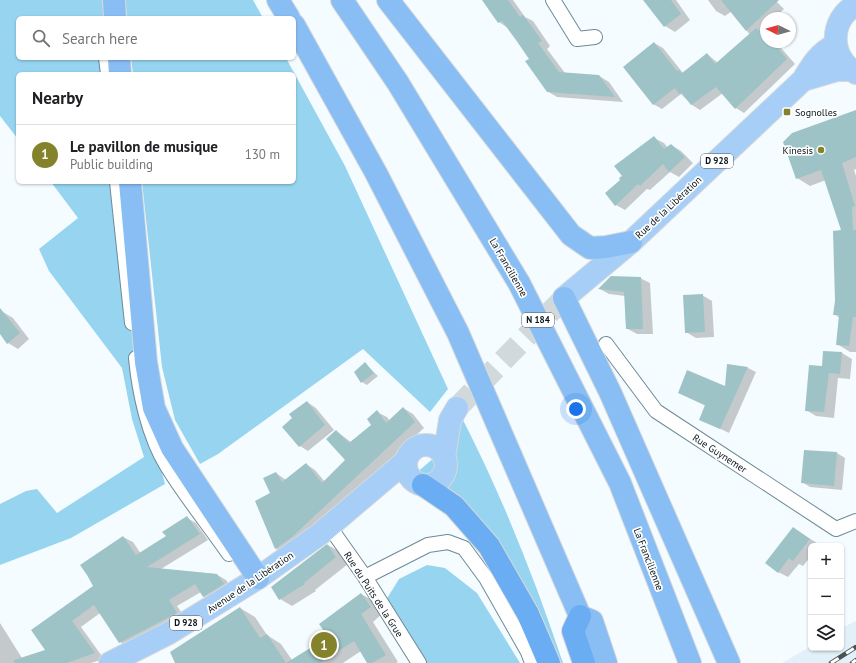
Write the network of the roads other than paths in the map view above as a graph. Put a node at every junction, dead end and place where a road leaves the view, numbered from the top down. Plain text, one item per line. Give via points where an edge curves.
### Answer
1 (114, 0) edge
2 (278, 0) edge
3 (342, 0) edge
4 (388, 0) edge
5 (553, 0) edge
6 (856, 5) edge
7 (115, 16) edge
8 (288, 16) edge
9 (296, 30) edge
10 (595, 37) dead end
11 (836, 45) junction
12 (106, 60) edge
13 (119, 60) edge
14 (108, 72) edge
15 (120, 72) edge
16 (853, 72) edge
17 (803, 80) junction
18 (117, 184) edge
19 (130, 184) edge
20 (631, 242) junction
21 (564, 298) joint
22 (606, 344) dead end
23 (422, 446) junction
24 (444, 458) junction
25 (406, 462) junction
26 (420, 484) junction
27 (360, 500) junction
28 (856, 521) edge
29 (329, 526) junction
30 (365, 577) junction
31 (258, 578) junction
32 (580, 616) junction
33 (110, 663) edge
34 (419, 663) edge
35 (532, 663) edge
36 (549, 663) edge
37 (584, 663) edge
38 (606, 663) edge
39 (690, 663) edge
40 (729, 663) edge

1 - 7 highway
2 - 8 highway
3 - 39 highway, La Francilienne / N 184 via 398,83 519,283 620,483
4 - 20 highway via 571,235 590,248
5 - 10 street via 577,39
6 - 11 main road via 839,21
9 - 32 highway via 376,173 458,333
11 - 16 main road via 838,55
11 - 17 main road, Rue de la Libération / D 928 via 826,50 814,62
12 - 14 street
13 - 15 highway
16 - 17 main road, Rue de la Libération via 837,70
17 - 20 main road, Rue de la Libération / D 928
18 - 31 street via 138,383 150,426 166,466 240,569
19 - 31 highway via 146,362 154,408 172,448
20 - 21 main road, Rue de la Libération / D 928
21 - 40 highway via 610,392
22 - 28 street, Rue Guynemer via 656,411 836,529
23 - 24 main road via 428,445 438,450
23 - 24 main road via 453,414
23 - 25 main road via 412,451
24 - 26 main road via 445,470 439,480
25 - 26 main road via 410,476
25 - 27 main road, Avenue de la Libération / D 928
26 - 27 main road, Avenue de la Libération / D 928
26 - 36 highway via 454,506 489,546 528,614
27 - 29 main road, Avenue de la Libération / D 928
29 - 30 street, Rue du Puits de la Grue
29 - 31 main road, Avenue de la Libération / D 928
30 - 34 street, Rue du Puits de la Grue
30 - 35 street via 428,545 448,542 464,548 486,578
31 - 33 main road, Avenue de la Libération / D 928 via 169,633
32 - 37 highway via 573,631
32 - 38 highway via 592,621

